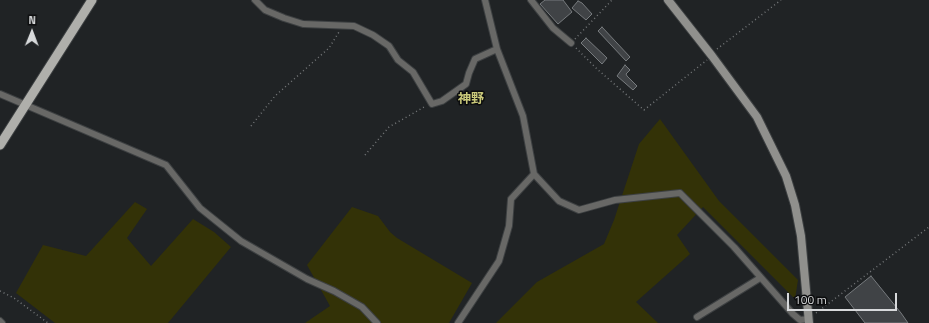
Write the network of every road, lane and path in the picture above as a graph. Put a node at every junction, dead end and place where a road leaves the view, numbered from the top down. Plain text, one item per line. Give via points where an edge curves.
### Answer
1 (92, 0) edge
2 (255, 0) edge
3 (485, 0) edge
4 (532, 0) edge
5 (612, 0) edge
6 (668, 0) edge
7 (780, 0) edge
8 (343, 26) junction
9 (571, 43) junction
10 (497, 49) junction
11 (712, 55) junction
12 (0, 94) edge
13 (432, 104) junction
14 (25, 106) junction
15 (251, 126) dead end
16 (0, 145) edge
17 (365, 155) dead end
18 (534, 174) junction
19 (929, 227) edge
20 (760, 278) junction
21 (0, 291) edge
22 (697, 317) dead end
23 (808, 321) edge
24 (48, 323) edge
25 (377, 323) edge
26 (458, 323) edge

1 - 14 main road
2 - 8 street via 265,10 304,24
3 - 10 street
4 - 9 street via 553,28
5 - 9 path
6 - 11 street
7 - 11 path
8 - 13 street via 360,28 389,46 398,60 413,72
8 - 15 path via 329,48 275,96
9 - 11 path via 644,110
10 - 13 street via 475,59 466,84 460,90
10 - 18 street via 523,116
11 - 23 street via 757,117 786,176 801,236
12 - 14 street
13 - 17 path via 389,127
14 - 16 main road
14 - 25 street via 166,165 200,208 241,241 362,307
18 - 20 street via 559,201 579,210 615,200 680,193
18 - 26 street via 511,199 509,226 499,261
19 - 23 path
20 - 22 street
20 - 23 street via 793,314 800,320
21 - 24 path

